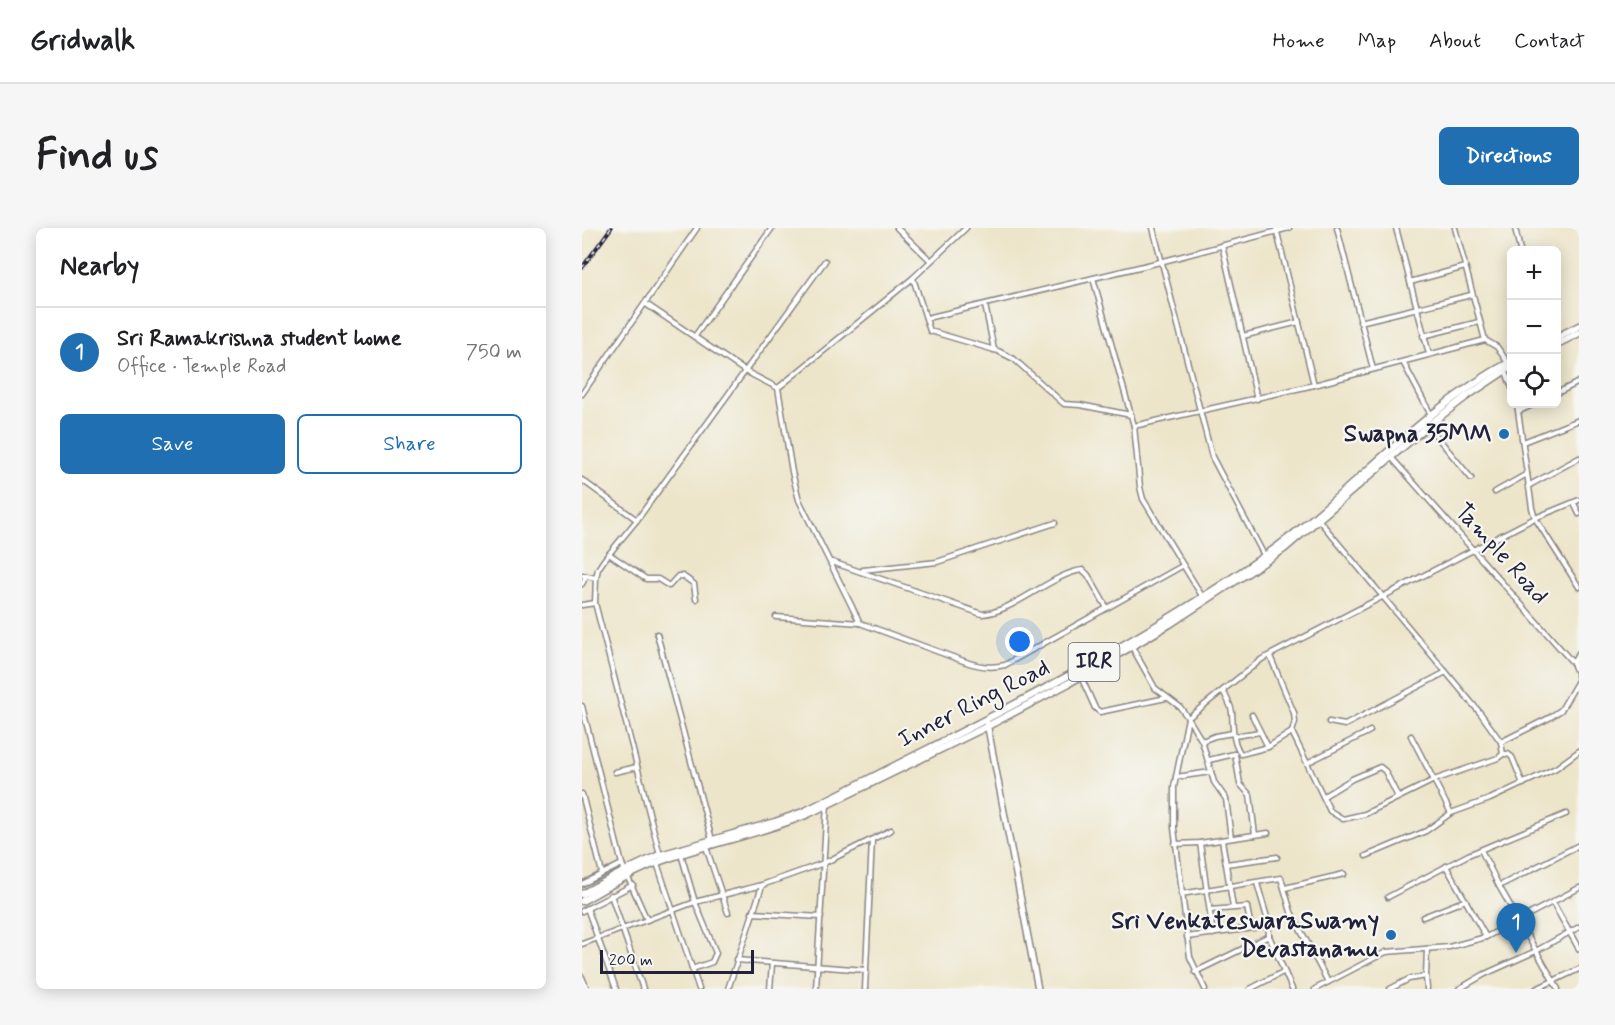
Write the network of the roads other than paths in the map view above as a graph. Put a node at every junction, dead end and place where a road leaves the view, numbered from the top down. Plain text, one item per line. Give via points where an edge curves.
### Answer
1 (697, 228) edge
2 (772, 228) edge
3 (897, 228) edge
4 (966, 228) edge
5 (1153, 228) edge
6 (1289, 228) edge
7 (1337, 228) edge
8 (1396, 228) edge
9 (1455, 228) edge
10 (1515, 228) edge
11 (1277, 230) edge
12 (1222, 245) junction
13 (1519, 246) edge
14 (930, 260) junction
15 (825, 261) dead end
16 (1160, 262) junction
17 (1465, 267) junction
18 (913, 278) junction
19 (1093, 278) junction
20 (1410, 282) junction
21 (1471, 295) junction
22 (646, 304) junction
23 (984, 305) junction
24 (1416, 309) junction
25 (927, 318) junction
26 (1299, 322) junction
27 (1360, 322) junction
28 (1479, 322) junction
29 (1579, 326) edge
30 (1579, 333) edge
31 (1561, 335) edge
32 (695, 336) junction
33 (1243, 336) junction
34 (1423, 336) junction
35 (1485, 340) junction
36 (1561, 342) edge
37 (994, 350) junction
38 (1429, 354) junction
39 (1403, 362) junction
40 (1507, 363) edge
41 (1507, 366) edge
42 (1507, 366) edge
43 (1373, 369) junction
44 (745, 371) junction
45 (1579, 382) edge
46 (1314, 385) junction
47 (778, 388) junction
48 (1561, 391) edge
49 (582, 394) edge
50 (1257, 399) junction
51 (1518, 408) edge
52 (1526, 408) edge
53 (1202, 411) junction
54 (1519, 411) junction
55 (1131, 415) junction
56 (1431, 415) junction
57 (1579, 420) edge
58 (1134, 426) junction
59 (1428, 426) junction
60 (1523, 442) junction
61 (1391, 457) junction
62 (1579, 458) edge
63 (1527, 474) junction
64 (1471, 478) dead end
65 (582, 480) edge
66 (1528, 486) junction
67 (1495, 492) dead end
68 (1579, 500) edge
69 (1574, 503) junction
70 (1579, 514) edge
71 (1535, 518) junction
72 (1318, 519) junction
73 (637, 520) junction
74 (1055, 524) dead end
75 (1475, 550) junction
76 (609, 554) junction
77 (1266, 558) junction
78 (832, 562) junction
79 (1182, 566) junction
80 (859, 571) junction
81 (584, 575) edge
82 (596, 578) junction
83 (582, 584) edge
84 (1579, 587) edge
85 (1202, 596) junction
86 (1384, 597) junction
87 (696, 599) dead end
88 (595, 603) junction
89 (582, 605) edge
90 (1107, 608) junction
91 (776, 617) dead end
92 (860, 623) junction
93 (657, 634) dead end
94 (1131, 646) junction
95 (1579, 653) edge
96 (1269, 656) junction
97 (1574, 663) junction
98 (1446, 672) junction
99 (1080, 676) junction
100 (1579, 679) edge
101 (1223, 690) junction
102 (1166, 698) junction
103 (582, 706) edge
104 (1252, 715) dead end
105 (1188, 718) junction
106 (987, 719) junction
107 (1329, 723) dead end
108 (986, 727) junction
109 (1370, 731) dead end
110 (1260, 732) junction
111 (1292, 732) junction
112 (1234, 735) junction
113 (1411, 736) dead end
114 (1202, 741) junction
115 (1501, 742) junction
116 (1268, 747) junction
117 (1579, 752) edge
118 (1237, 754) junction
119 (1503, 754) junction
120 (1209, 760) junction
121 (1307, 762) junction
122 (637, 766) junction
123 (615, 772) dead end
124 (1211, 772) junction
125 (1176, 777) junction
126 (1434, 780) junction
127 (1523, 784) junction
128 (1324, 796) junction
129 (582, 797) edge
130 (1398, 797) junction
131 (827, 803) junction
132 (1451, 813) junction
133 (1566, 814) dead end
134 (891, 830) dead end
135 (1268, 833) dead end
136 (1255, 835) junction
137 (1231, 838) junction
138 (872, 839) junction
139 (712, 840) junction
140 (1222, 840) junction
141 (1200, 843) junction
142 (1175, 844) junction
143 (1579, 844) edge
144 (706, 847) junction
145 (1481, 850) junction
146 (681, 854) junction
147 (1366, 856) dead end
148 (1277, 857) dead end
149 (659, 859) junction
150 (824, 863) junction
151 (1226, 864) junction
152 (1446, 866) junction
153 (625, 870) junction
154 (602, 873) junction
155 (1344, 874) dead end
156 (1257, 883) junction
157 (582, 884) edge
158 (633, 885) junction
159 (762, 885) junction
160 (1229, 886) junction
161 (1499, 886) junction
162 (1285, 888) junction
163 (1579, 888) edge
164 (1207, 889) junction
165 (582, 894) edge
166 (1181, 894) junction
167 (611, 895) junction
168 (721, 895) junction
169 (1388, 897) dead end
170 (1466, 900) junction
171 (582, 901) edge
172 (695, 902) junction
173 (1553, 903) junction
174 (1233, 907) junction
175 (584, 910) edge
176 (1210, 910) junction
177 (672, 911) junction
178 (752, 913) junction
179 (728, 914) dead end
180 (821, 917) junction
181 (1423, 917) dead end
182 (647, 920) junction
183 (1519, 921) junction
184 (1268, 926) junction
185 (1579, 927) edge
186 (1251, 928) junction
187 (622, 929) junction
188 (1570, 932) junction
189 (1213, 934) junction
190 (1269, 936) junction
191 (1186, 937) junction
192 (1486, 937) junction
193 (597, 938) junction
194 (582, 944) edge
195 (1427, 949) junction
196 (1579, 950) edge
197 (1536, 951) junction
198 (736, 960) junction
199 (772, 964) junction
200 (817, 967) junction
201 (692, 969) junction
202 (1579, 969) edge
203 (866, 970) junction
204 (1195, 972) junction
205 (1283, 972) junction
206 (1425, 976) junction
207 (582, 977) edge
208 (1553, 981) junction
209 (1328, 982) junction
210 (586, 989) edge
211 (616, 989) edge
212 (643, 989) edge
213 (699, 989) edge
214 (728, 989) edge
215 (770, 989) edge
216 (816, 989) edge
217 (865, 989) edge
218 (1038, 989) edge
219 (1205, 989) edge
220 (1250, 989) edge
221 (1292, 989) edge
222 (1315, 989) edge
223 (1390, 989) edge
224 (1427, 989) edge
225 (1459, 989) edge
226 (1536, 989) edge
227 (1558, 989) edge

1 - 22 street
2 - 32 street
3 - 14 street
4 - 14 street
5 - 16 street
6 - 11 street
7 - 27 street
8 - 20 street
9 - 17 street
10 - 13 street
11 - 12 street
11 - 26 street
12 - 16 street
12 - 33 street
14 - 18 street
15 - 44 street
16 - 19 street
16 - 53 street
17 - 20 street
17 - 21 street
18 - 25 street
18 - 47 street
19 - 23 street
19 - 55 street
20 - 24 street
21 - 24 street
21 - 28 street
22 - 32 street
22 - 49 street
23 - 25 street
23 - 37 street
24 - 27 street
24 - 34 street
25 - 37 street via 933,332
26 - 33 street
26 - 46 street
27 - 43 street
28 - 34 street
28 - 35 street
29 - 31 main road
30 - 36 main road
32 - 44 street
33 - 50 street
34 - 38 street
35 - 38 street
35 - 40 street via 1497,347
37 - 55 street via 1014,359 1064,404
38 - 39 street
39 - 43 street
39 - 56 street
41 - 56 main road, Inner Ring Road / IRR
42 - 59 main road, Inner Ring Road / IRR
43 - 46 street
44 - 47 street
44 - 73 street
45 - 48 street
46 - 50 street
47 - 78 street via 795,489
50 - 53 street
51 - 54 street
52 - 54 street
53 - 58 street
53 - 77 street via 1212,457
54 - 60 street
55 - 58 street
56 - 77 main road, Inner Ring Road / IRR
57 - 60 street
58 - 79 street via 1143,498
59 - 61 main road, Inner Ring Road / IRR
59 - 64 street
60 - 63 street
61 - 72 main road, Inner Ring Road / IRR
61 - 75 street, Tample Road
62 - 66 street
63 - 66 street
63 - 67 street
65 - 73 street
66 - 71 street
68 - 69 street
69 - 70 street
69 - 71 street
71 - 75 street
71 - 84 street
72 - 77 main road, Inner Ring Road / IRR
72 - 86 street
73 - 76 street
74 - 80 street via 936,562
75 - 86 street
75 - 97 street, Tample Road
76 - 82 street
76 - 87 street via 646,579 658,579 669,586 683,576 694,584
77 - 85 main road, Inner Ring Road / IRR
77 - 94 main road, Inner Ring Road / IRR
78 - 80 street
78 - 92 street
79 - 85 street
79 - 90 street
80 - 90 street via 982,614 995,612 1083,570
81 - 82 street
81 - 83 street
82 - 88 street
85 - 106 main road, Inner Ring Road / IRR via 1090,664
86 - 96 street
86 - 98 street
88 - 89 street
88 - 122 street
90 - 92 street via 994,668 969,663
91 - 92 street
93 - 139 street
94 - 99 main road, Inner Ring Road / IRR
94 - 102 street via 1155,688
95 - 97 street
96 - 101 street
96 - 111 street via 1294,713
97 - 100 street, Tample Road
98 - 107 street via 1345,725
98 - 115 street
99 - 102 street via 1100,712
99 - 108 main road, Inner Ring Road / IRR
100 - 115 street via 1561,710
101 - 105 street
101 - 112 street via 1232,712
102 - 105 street
103 - 153 street
104 - 110 street
105 - 114 street
105 - 125 street
106 - 108 street
106 - 131 main road, Inner Ring Road / IRR
108 - 131 main road, Inner Ring Road / IRR
108 - 218 street
109 - 121 street
110 - 112 street
110 - 116 street
111 - 116 street
111 - 121 street
112 - 114 street
112 - 118 street
113 - 126 street
114 - 120 street
115 - 119 street
116 - 118 street
117 - 127 street
118 - 120 street
118 - 136 street via 1240,784 1250,795
119 - 126 street
119 - 127 street via 1512,757
120 - 124 street
121 - 128 street
122 - 123 street
122 - 149 street
124 - 125 street
124 - 137 street via 1226,799
125 - 142 street
126 - 130 street
126 - 132 street
127 - 132 street
128 - 130 street via 1330,811 1343,819 1365,814
128 - 130 street via 1380,768
129 - 154 street
131 - 139 main road, Inner Ring Road / IRR
131 - 144 main road, Inner Ring Road / IRR via 780,825
131 - 150 street
132 - 147 street via 1426,831
133 - 145 street
134 - 138 street
135 - 136 street
136 - 137 street
137 - 140 street
138 - 150 street
138 - 203 street
139 - 149 main road, Inner Ring Road / IRR
140 - 141 street
140 - 151 street
141 - 142 street
141 - 164 street
142 - 166 street
143 - 161 street
144 - 146 main road, Inner Ring Road / IRR
144 - 168 street
145 - 152 street
145 - 161 street
146 - 149 main road, Inner Ring Road / IRR
146 - 172 street
148 - 151 street
149 - 153 main road, Inner Ring Road / IRR
149 - 177 street
150 - 159 street
150 - 180 street
151 - 160 street
152 - 169 street
152 - 170 street
153 - 154 street
153 - 158 street
153 - 165 main road, IRR
153 - 171 main road, IRR
154 - 157 street
155 - 162 street
156 - 160 street
156 - 162 street via 1281,878
156 - 184 street
158 - 167 street
158 - 182 street
159 - 168 street
159 - 178 street
160 - 164 street
160 - 174 street
161 - 183 street
162 - 209 street via 1291,912
163 - 173 street
164 - 166 street
164 - 176 street
166 - 191 street
167 - 175 street
167 - 187 street
168 - 172 street
168 - 179 street
170 - 181 street
170 - 192 street
172 - 177 street
172 - 201 street via 716,953 712,962
173 - 183 street
173 - 188 street
174 - 176 street
174 - 186 street via 1248,908
175 - 193 street
176 - 189 street
177 - 182 street
177 - 201 street
178 - 180 street
178 - 198 street
180 - 200 street
182 - 187 street
183 - 192 street
183 - 197 street
184 - 186 street
184 - 190 street
185 - 188 street
186 - 189 street
187 - 193 street
187 - 212 street
188 - 196 street
188 - 197 street
189 - 191 street
190 - 204 street
190 - 205 street
191 - 204 street
192 - 195 street via 1449,948
193 - 194 street
193 - 211 street
195 - 206 street
195 - 209 street via 1386,952
197 - 208 street
197 - 225 street
198 - 199 street
198 - 214 street
199 - 200 street
199 - 215 street
200 - 203 street
200 - 216 street
201 - 213 street
202 - 208 street
203 - 217 street
204 - 219 street
205 - 220 street
205 - 221 street
206 - 223 street
206 - 224 street
207 - 210 street
208 - 226 street
208 - 227 street
209 - 222 street

